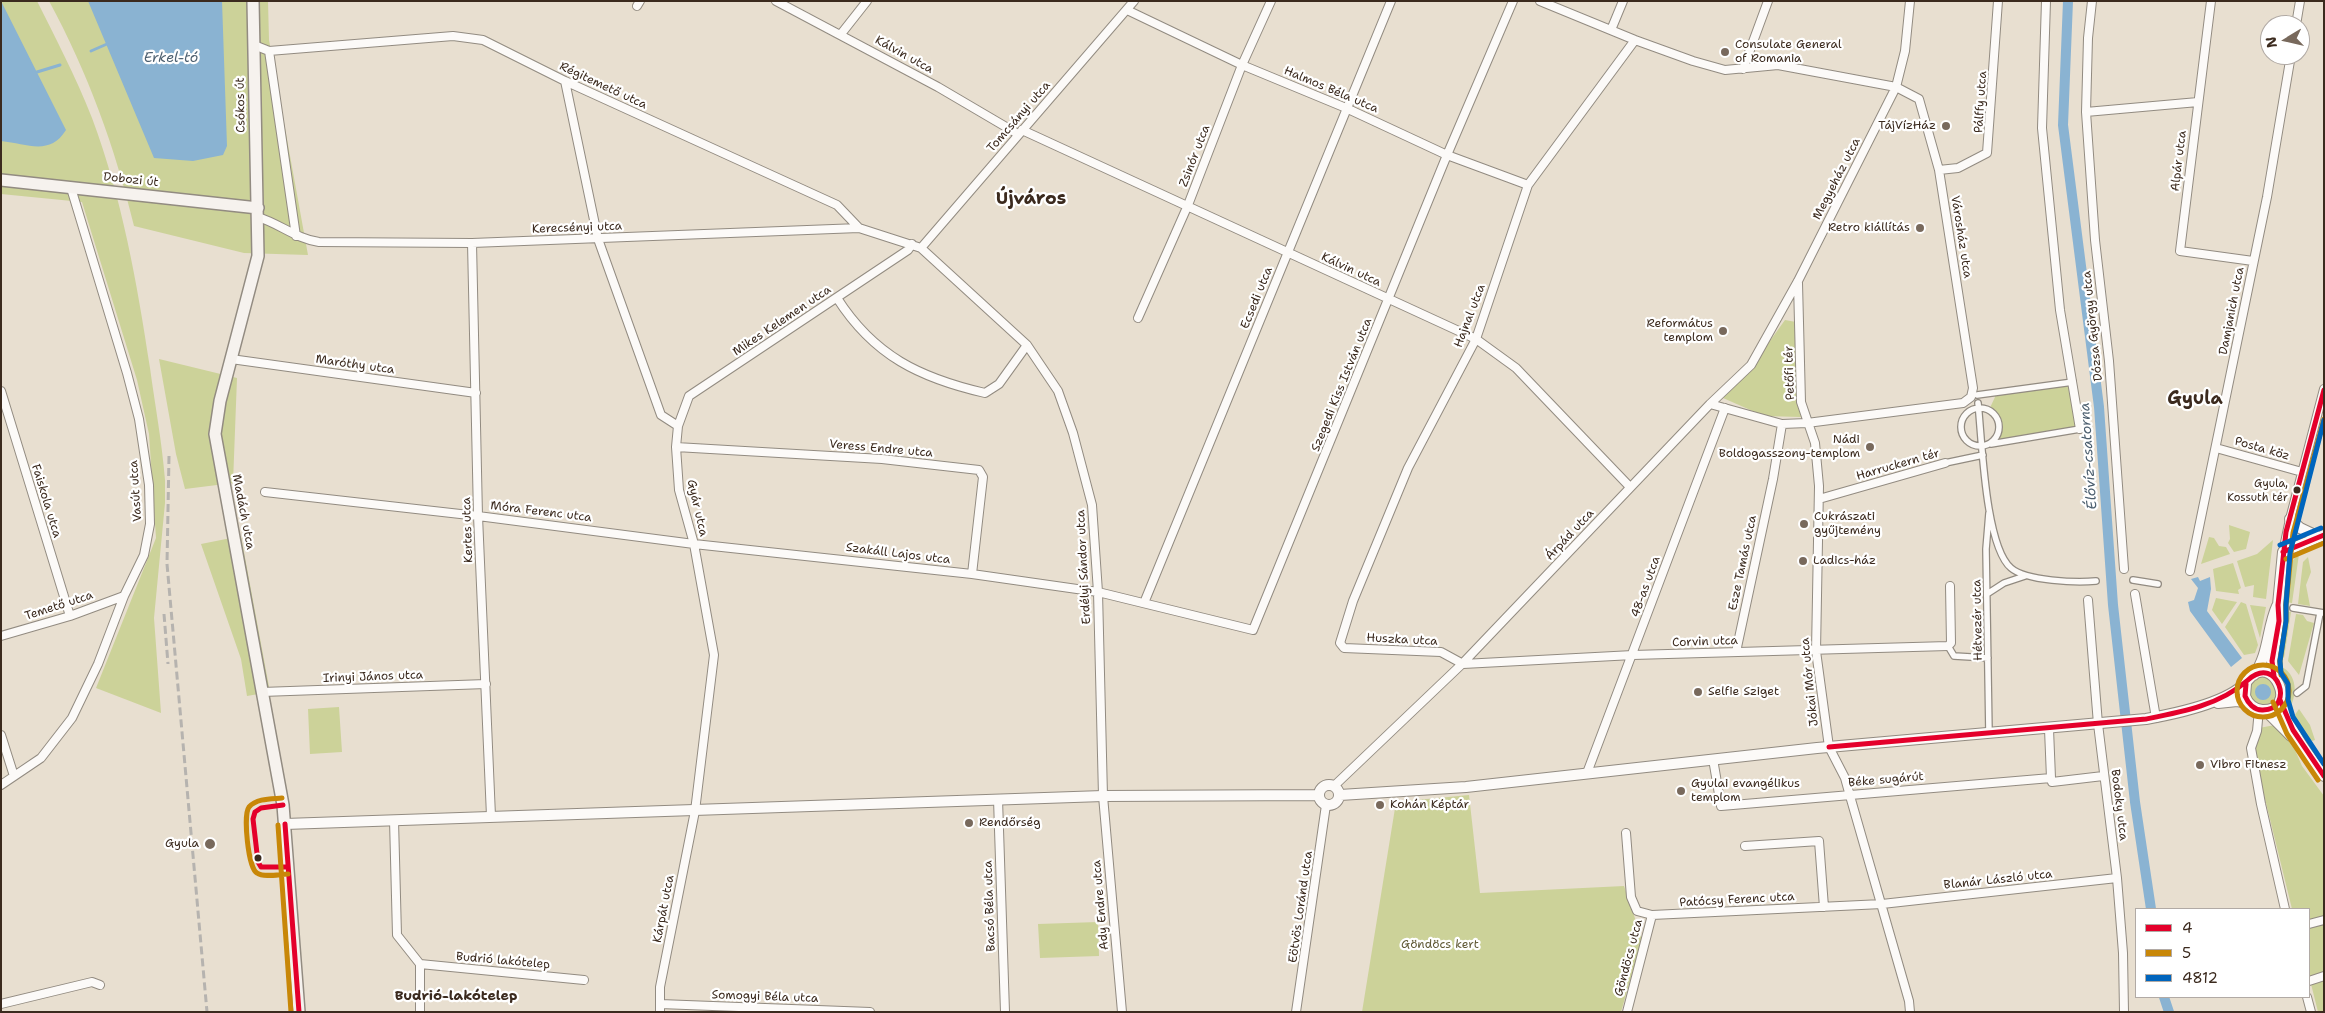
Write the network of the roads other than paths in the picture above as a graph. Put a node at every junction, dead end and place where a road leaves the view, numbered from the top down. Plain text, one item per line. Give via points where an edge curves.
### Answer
1 (253, 1) edge
2 (776, 1) edge
3 (867, 1) edge
4 (1134, 1) edge
5 (1271, 1) edge
6 (1391, 1) edge
7 (1513, 1) edge
8 (1540, 1) edge
9 (1623, 1) edge
10 (1768, 1) edge
11 (1910, 1) edge
12 (1998, 1) edge
13 (2046, 1) edge
14 (2092, 1) edge
15 (2211, 1) edge
16 (2300, 1) edge
17 (1127, 10) junction
18 (2298, 15) edge
19 (1611, 30) junction
20 (841, 34) junction
21 (1635, 40) junction
22 (254, 45) junction
23 (269, 51) junction
24 (1242, 65) junction
25 (2289, 65) edge
26 (1743, 69) junction
27 (565, 81) junction
28 (1896, 87) junction
29 (2198, 102) junction
30 (1346, 108) junction
31 (2086, 112) junction
32 (1020, 132) junction
33 (1447, 155) junction
34 (1940, 170) junction
35 (1, 180) edge
36 (1528, 185) junction
37 (71, 188) junction
38 (1188, 205) junction
39 (258, 213) junction
40 (859, 228) junction
41 (296, 236) junction
42 (598, 239) junction
43 (472, 243) junction
44 (912, 244) junction
45 (921, 248) junction
46 (1288, 252) junction
47 (2253, 261) junction
48 (1798, 281) junction
49 (837, 298) junction
50 (1389, 300) junction
51 (1783, 308) junction
52 (1799, 311) junction
53 (1138, 318) dead end
54 (1476, 339) junction
55 (1027, 345) junction
56 (231, 359) junction
57 (2073, 382) junction
58 (2324, 389) edge
59 (1, 392) edge
60 (476, 393) junction
61 (1977, 395) dead end
62 (1710, 404) junction
63 (1979, 405) junction
64 (1725, 408) junction
65 (1807, 423) junction
66 (1782, 424) junction
67 (678, 426) junction
68 (2080, 429) joint
69 (1991, 444) junction
70 (676, 447) junction
71 (1983, 447) junction
72 (2216, 448) junction
73 (1983, 455) junction
74 (1945, 463) joint
75 (2302, 472) junction
76 (1819, 486) joint
77 (1630, 487) junction
78 (266, 492) dead end
79 (1819, 499) junction
80 (1989, 506) junction
81 (478, 516) junction
82 (2290, 519) junction
83 (2322, 536) edge
84 (694, 544) junction
85 (2283, 552) junction
86 (2124, 569) dead end
87 (2190, 571) dead end
88 (972, 574) junction
89 (2025, 576) junction
90 (2133, 580) dead end
91 (2096, 581) dead end
92 (2158, 584) dead end
93 (1950, 586) dead end
94 (1098, 592) junction
95 (1987, 594) junction
96 (2135, 594) dead end
97 (124, 596) junction
98 (2088, 600) dead end
99 (1144, 603) junction
100 (2278, 605) junction
101 (2293, 608) dead end
102 (2322, 613) edge
103 (70, 616) junction
104 (1, 636) edge
105 (1340, 643) joint
106 (1948, 646) junction
107 (1816, 651) junction
108 (1736, 652) junction
109 (1633, 656) junction
110 (1988, 658) junction
111 (1462, 664) junction
112 (2254, 675) junction
113 (2274, 676) junction
114 (486, 684) junction
115 (2246, 684) junction
116 (262, 692) junction
117 (2296, 693) dead end
118 (2280, 700) junction
119 (2249, 703) junction
120 (2187, 710) junction
121 (2262, 710) junction
122 (2151, 719) junction
123 (2098, 724) junction
124 (2049, 729) junction
125 (1990, 734) junction
126 (1, 735) edge
127 (2301, 746) junction
128 (1829, 747) junction
129 (1713, 759) junction
130 (1587, 773) junction
131 (14, 776) junction
132 (2103, 776) junction
133 (2324, 776) edge
134 (2052, 778) junction
135 (1, 785) edge
136 (1340, 789) junction
137 (1319, 795) junction
138 (1103, 796) junction
139 (1850, 796) junction
140 (998, 800) junction
141 (1326, 805) junction
142 (695, 811) junction
143 (491, 816) junction
144 (394, 820) junction
145 (284, 824) junction
146 (1626, 833) dead end
147 (1745, 846) dead end
148 (2117, 878) junction
149 (1882, 904) junction
150 (1824, 907) junction
151 (2285, 908) edge
152 (1652, 915) junction
153 (2324, 920) edge
154 (2310, 924) edge
155 (420, 964) junction
156 (2324, 976) edge
157 (584, 980) dead end
158 (2310, 981) edge
159 (100, 985) dead end
160 (2308, 998) edge
161 (1, 1004) edge
162 (660, 1008) edge
163 (817, 1011) edge
164 (299, 1012) edge
165 (420, 1012) edge
166 (870, 1012) edge
167 (1005, 1012) edge
168 (1122, 1012) edge
169 (1296, 1012) edge
170 (1627, 1012) edge
171 (1910, 1012) edge
172 (2124, 1012) edge
173 (2311, 1012) edge

1 - 22 main road, Csókos út
2 - 20 street, Kálvin utca
3 - 20 street
4 - 17 street, Tomcsányi utca
5 - 24 street, Zsinór utca
6 - 30 street, Ecsedi utca
7 - 33 street, Szegedi Kiss István utca
8 - 19 street, Városház utca
9 - 19 street
10 - 26 street
11 - 28 street, Megyeház utca via 1905,51
12 - 34 street, Pálffy utca via 1987,153 1958,168
13 - 57 street, Dózsa György utca via 2042,128 2060,310
14 - 31 street, Dózsa György utca
15 - 29 street, Alpár utca
16 - 18 street
17 - 24 street, Halmos Béla utca
17 - 32 street, Tomcsányi utca
19 - 21 street, Városház utca
20 - 32 street, Kálvin utca
21 - 26 street, Városház utca via 1692,61 1726,70
21 - 36 street, Hajnal utca
22 - 23 street, Régitemető utca
22 - 39 main road, Csókos út
23 - 27 street, Régitemető utca via 453,36 483,40
23 - 41 street
24 - 30 street, Halmos Béla utca
24 - 38 street, Zsinór utca
25 - 47 street, Damjanich utca
26 - 28 street, Városház utca via 1778,65
27 - 40 street, Régitemető utca via 837,205
27 - 42 street
28 - 34 street, Városház utca via 1919,99
28 - 48 street, Megyeház utca
29 - 31 street
29 - 47 street, Alpár utca via 2180,251
30 - 33 street, Halmos Béla utca
30 - 46 street, Ecsedi utca
31 - 86 street, Dózsa György utca
32 - 38 street, Kálvin utca
32 - 45 street, Tomcsányi utca
33 - 36 street, Halmos Béla utca
33 - 50 street, Szegedi Kiss István utca
34 - 65 street, Városház utca via 1973,388 1971,397 1952,405
35 - 37 main road, Dobozi út
36 - 54 street, Hajnal utca
37 - 39 main road, Dobozi út
37 - 97 street, Vasút utca via 127,373 149,485 147,542
38 - 46 street, Kálvin utca
38 - 53 street, Zsinór utca
39 - 41 street, Kerecsényi utca
39 - 56 main road, Madách utca via 258,256
40 - 42 street, Kerecsényi utca
40 - 44 street, Régitemető utca
41 - 43 street, Kerecsényi utca via 319,242
42 - 43 street, Kerecsényi utca
42 - 67 street via 662,415
43 - 60 street, Kertes utca
44 - 45 street, Régitemető utca
44 - 49 street, Mikes Kelemen utca via 908,250
45 - 55 street, Erdélyi Sándor utca
46 - 50 street, Kálvin utca
46 - 99 street, Ecsedi utca
47 - 72 street, Damjanich utca
48 - 51 street, Árpád utca
48 - 52 street, Petőfi tér
49 - 55 street via 867,336 905,366 956,386 986,393 999,384
49 - 67 street, Mikes Kelemen utca via 689,396
50 - 54 street, Kálvin utca
50 - 99 street, Szegedi Kiss István utca via 1253,630
51 - 52 street
51 - 62 street, Árpád utca via 1751,365
52 - 65 street, Petőfi tér via 1801,402
54 - 77 street, Kálvin utca via 1516,368
54 - 105 street, Hajnal utca via 1408,468 1353,601
55 - 94 street, Erdélyi Sándor utca via 1058,391 1073,433 1092,505
56 - 60 street, Maróthy utca
56 - 116 main road, Madách utca via 216,416 215,434
57 - 61 street
57 - 68 street, Dózsa György utca
58 - 75 street
59 - 103 street, Faiskola utca
60 - 81 street, Kertes utca
62 - 64 street
62 - 77 street, Árpád utca
63 - 69 street via 1994,413 1999,423 1998,435
63 - 71 street
63 - 71 street via 1964,417 1961,429 1967,442
64 - 66 street
64 - 109 street, 48-as utca
65 - 66 street
65 - 76 street, Petőfi tér via 1814,443
66 - 108 street, Esze Tamás utca
67 - 70 street, Gyár utca
68 - 69 street
69 - 71 street
70 - 84 street, Gyár utca via 679,490
70 - 88 street, Veress Endre utca via 882,460 979,470 984,476
71 - 73 street
72 - 75 street, Posta köz
72 - 87 street, Damjanich utca
73 - 74 street, Harruckern tér
73 - 80 street
74 - 79 street, Harruckern tér
75 - 82 street
76 - 79 street, Jókai Mór utca
77 - 111 street, Árpád utca
78 - 81 street, Móra Ferenc utca
79 - 107 street, Jókai Mór utca
80 - 89 street via 2002,558
80 - 95 street, Hétvezér utca
81 - 84 street, Móra Ferenc utca
81 - 114 street, Kertes utca
82 - 83 street via 2300,528
82 - 85 street
83 - 85 street
84 - 88 street, Szakáll Lajos utca
84 - 142 street, Gyár utca via 714,655
85 - 100 street
88 - 94 street, Szakáll Lajos utca
89 - 91 street
89 - 95 street via 2004,583
90 - 92 street
93 - 106 street via 1951,643
94 - 99 street, Szegedi Kiss István utca
94 - 138 street, Erdélyi Sándor utca
95 - 110 street, Hétvezér utca
96 - 122 street
97 - 103 street, Temető utca
97 - 131 street, Vasút utca via 98,664 72,718 41,758
98 - 123 street, Bodoky utca
100 - 112 street via 2271,620 2261,665
100 - 113 street via 2279,621 2272,661
101 - 102 street
102 - 117 street via 2306,686
103 - 104 street, Temető utca
105 - 111 street, Huszka utca via 1344,648 1441,652
106 - 107 street, Corvin utca
106 - 110 street via 1954,656
107 - 108 street, Corvin utca
107 - 128 street, Jókai Mór utca
108 - 109 street, Corvin utca
109 - 111 street, Corvin utca
109 - 130 street, 48-as utca
110 - 125 street, Hétvezér utca
111 - 136 street, Árpád utca
112 - 113 street via 2264,672
112 - 115 street
113 - 118 street via 2281,686
114 - 116 street, Irinyi János utca
114 - 143 street, Kertes utca
115 - 119 street via 2245,696
115 - 120 street via 2236,692
116 - 145 main road, Madách utca
118 - 121 street via 2275,706
118 - 127 street via 2285,717
119 - 120 street via 2227,701
119 - 121 street
120 - 122 street
121 - 127 street
121 - 151 street via 2252,742 2253,756
122 - 123 street
123 - 124 street
123 - 132 street, Bodoky utca
124 - 125 street
124 - 134 street
125 - 128 street
126 - 131 street
127 - 133 street
128 - 129 street
128 - 139 street, Jókai Mór utca
129 - 130 street
129 - 139 street, Béke sugárút via 1721,806
130 - 136 street via 1466,787
131 - 135 street, Vasút utca
132 - 134 street, Béke sugárút via 2052,782
132 - 148 street, Bodoky utca
134 - 139 street, Béke sugárút
136 - 137 street via 1324,786
136 - 141 street via 1336,804
137 - 138 street
137 - 141 street
138 - 140 street
138 - 168 street, Ady Endre utca
139 - 149 street, Jókai Mór utca
140 - 142 street
140 - 167 street, Bacsó Béla utca
141 - 169 street, Eötvös Loránd utca
142 - 143 street
142 - 162 street, Kárpát utca via 660,987
143 - 144 street
144 - 145 street
144 - 155 street via 398,935
145 - 164 main road, Madách utca
146 - 152 street, Göndöcs utca via 1631,897 1638,911
147 - 150 street via 1819,841
148 - 149 street, Blanár László utca
148 - 172 street, Bodoky utca
149 - 150 street, Patócsy Ferenc utca
149 - 171 street, Jókai Mór utca
150 - 152 street, Patócsy Ferenc utca
152 - 170 street, Göndöcs utca
153 - 154 street
155 - 157 street, Budrió lakótelep
155 - 165 street
156 - 158 street
159 - 161 street via 92,982
160 - 173 street
162 - 163 street, Somogyi Béla utca
163 - 166 street, Somogyi Béla utca

